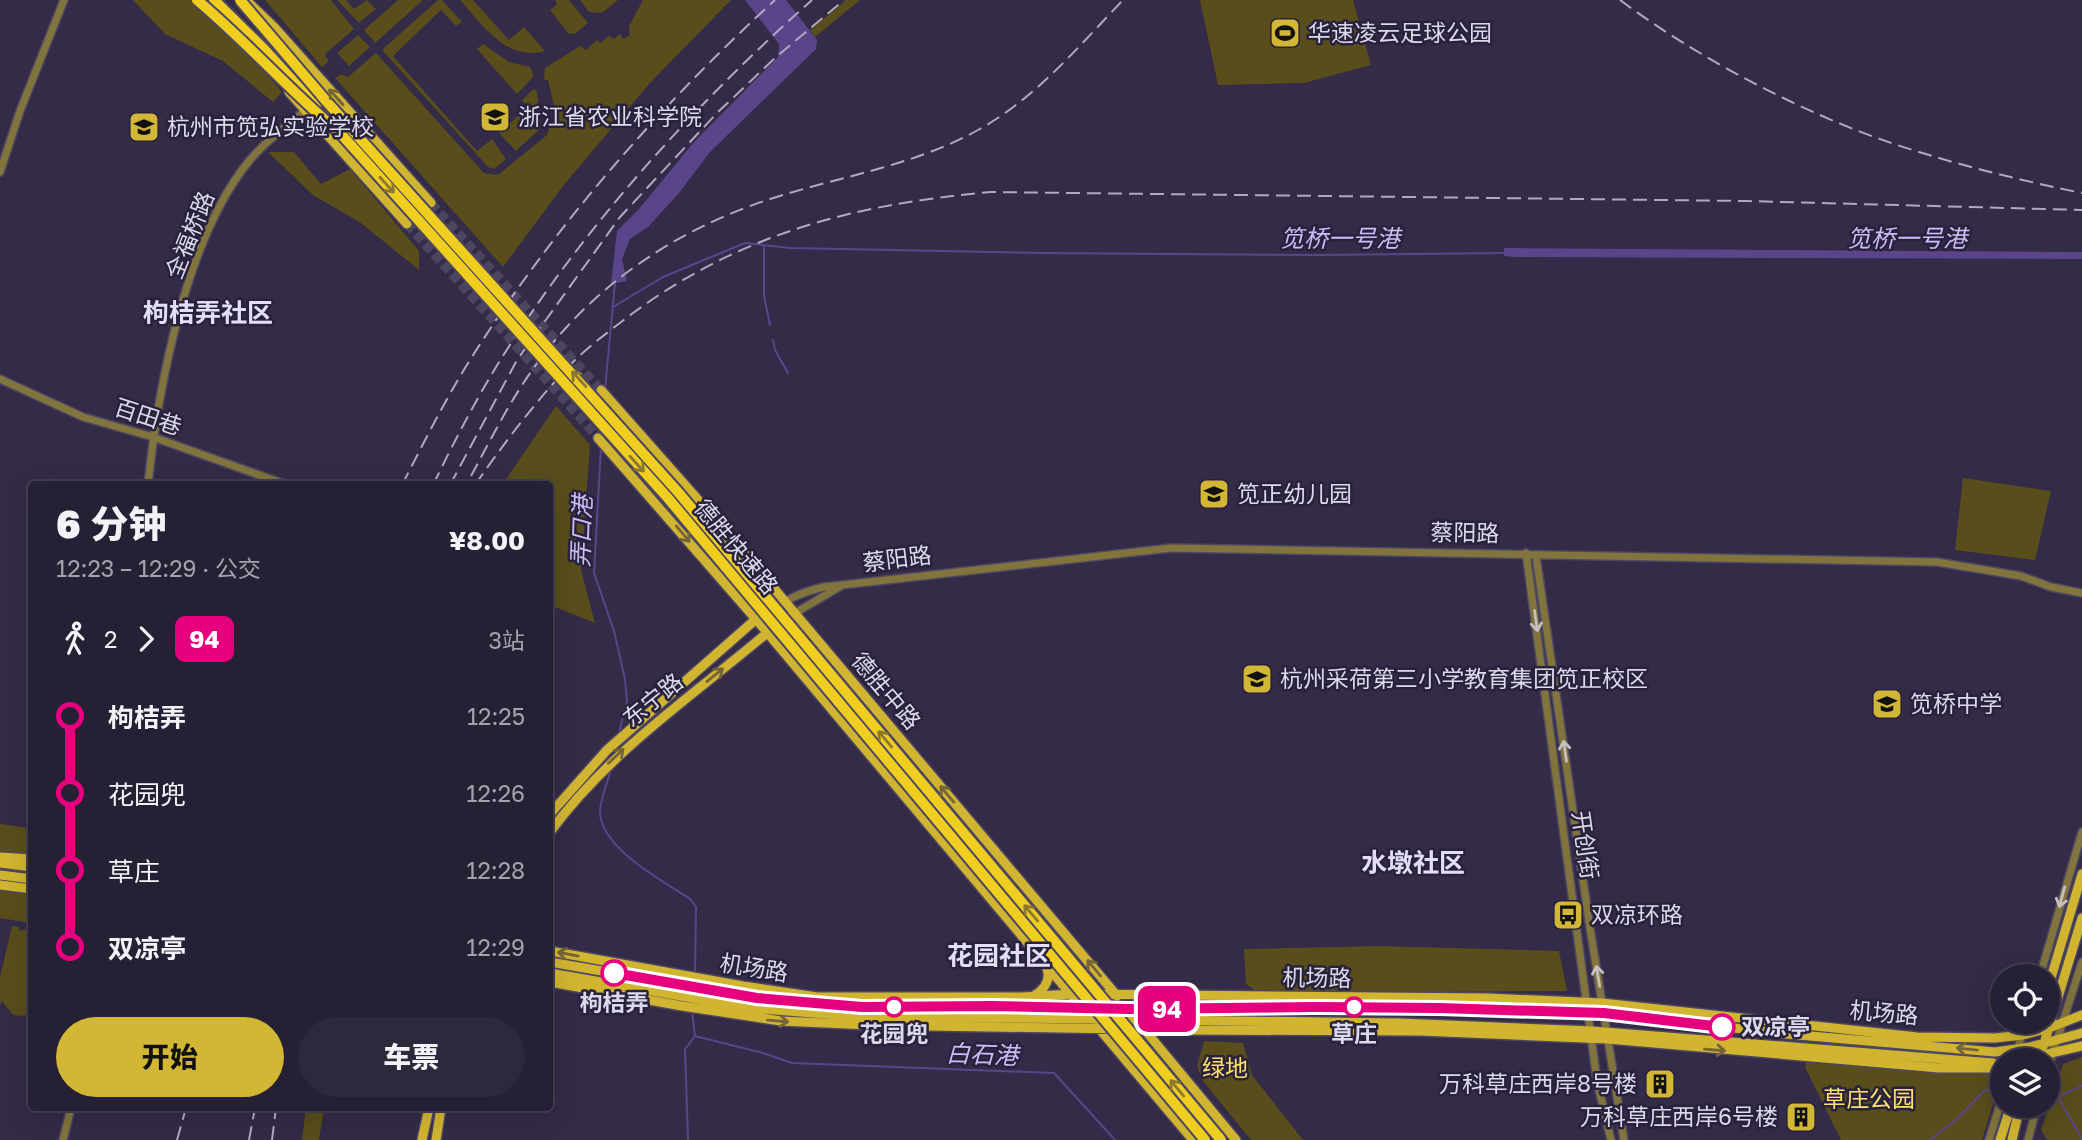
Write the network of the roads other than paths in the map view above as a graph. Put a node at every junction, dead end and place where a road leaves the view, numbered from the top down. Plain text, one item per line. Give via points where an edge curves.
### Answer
1 (64, 0) edge
2 (197, 0) edge
3 (212, 0) edge
4 (240, 0) edge
5 (246, 0) edge
6 (305, 111) junction
7 (341, 134) junction
8 (0, 172) edge
9 (431, 203) tunnel mouth
10 (407, 224) tunnel mouth
11 (0, 379) edge
12 (601, 390) tunnel mouth
13 (153, 437) junction
14 (598, 438) tunnel mouth
15 (148, 481) edge
16 (276, 481) edge
17 (1526, 553) junction
18 (1536, 556) junction
19 (845, 584) junction
20 (2082, 593) edge
21 (784, 600) junction
22 (795, 613) junction
23 (755, 620) junction
24 (766, 633) junction
25 (553, 811) edge
26 (553, 828) edge
27 (2082, 832) edge
28 (0, 857) edge
29 (28, 859) edge
30 (0, 863) edge
31 (28, 866) edge
32 (2082, 874) edge
33 (0, 875) edge
34 (28, 878) edge
35 (0, 886) edge
36 (28, 889) edge
37 (2082, 918) edge
38 (553, 952) edge
39 (600, 960) junction
40 (1044, 962) junction
41 (2082, 962) edge
42 (553, 963) edge
43 (2044, 964) edge
44 (2055, 964) edge
45 (598, 971) junction
46 (553, 973) edge
47 (553, 983) edge
48 (682, 985) junction
49 (741, 990) junction
50 (2060, 991) edge
51 (1071, 994) junction
52 (1116, 995) junction
53 (712, 996) junction
54 (1033, 996) junction
55 (979, 997) junction
56 (1588, 1003) junction
57 (1602, 1003) junction
58 (993, 1006) junction
59 (1082, 1007) junction
60 (1128, 1009) junction
61 (1589, 1013) junction
62 (1604, 1013) junction
63 (2082, 1015) edge
64 (1138, 1021) junction
65 (2063, 1022) junction
66 (1095, 1023) junction
67 (2060, 1023) edge
68 (1145, 1029) junction
69 (2082, 1033) edge
70 (1593, 1034) junction
71 (2028, 1034) edge
72 (2034, 1034) edge
73 (2047, 1034) edge
74 (1607, 1035) junction
75 (2023, 1035) junction
76 (2057, 1041) junction
77 (2045, 1043) junction
78 (2030, 1047) junction
79 (2019, 1048) joint
80 (2045, 1048) edge
81 (2053, 1048) edge
82 (2082, 1048) edge
83 (1990, 1052) edge
84 (2060, 1055) edge
85 (1990, 1064) edge
86 (70, 1111) edge
87 (428, 1111) edge
88 (441, 1111) edge
89 (1995, 1118) edge
90 (2010, 1118) edge
91 (2014, 1118) edge
92 (2034, 1118) edge
93 (63, 1140) edge
94 (422, 1140) edge
95 (436, 1140) edge
96 (1193, 1140) edge
97 (1205, 1140) edge
98 (1221, 1140) edge
99 (1236, 1140) edge
100 (1611, 1140) edge
101 (1624, 1140) edge
102 (1989, 1140) edge
103 (2000, 1140) edge
104 (2012, 1140) edge
105 (2028, 1140) edge

1 - 8 street
2 - 7 highway, bridge
3 - 6 main road
3 - 7 highway, 德胜快速路, bridge
98 -> 4 highway, 德胜快速路, bridge via 670,482
9 -> 5 main road
6 - 10 main road
6 - 13 street, 全福桥路 via 250,160 224,200 193,268
7 -> 97 highway, 德胜快速路, bridge via 667,497
11 - 13 street, 百田巷 via 83,416
12 - 21 main road, 德胜中路
13 - 15 street, 全福桥路
13 - 16 street, 百田巷
14 -> 23 main road
17 - 18 street, 蔡阳路
17 - 19 street, 蔡阳路 via 1171,548
17 -> 56 street, 开创街
18 - 20 street, 蔡阳路 via 1937,562 2021,576
57 -> 18 street, 开创街
19 - 21 street, 蔡阳路
19 - 22 street
21 - 22 main road, 德胜中路
21 - 23 street, 蔡阳路
22 - 24 main road, 东宁路
52 -> 22 main road, 德胜中路
23 - 24 main road
23 - 25 main road, 东宁路 via 593,765
26 -> 24 main road, 东宁路 via 592,781 642,733
24 - 40 main road
27 -> 43 street
28 - 29 main road
30 - 31 main road
32 - 44 main road
33 - 34 main road
35 - 36 main road
37 - 50 main road
39 -> 38 main road, 机场路
39 - 45 main road
39 - 48 main road, 机场路
40 - 51 main road
40 - 54 main road via 1048,978 1041,992
41 - 65 street
42 - 45 main road, 机场路
45 - 48 main road, 机场路
46 - 48 main road, 机场路
47 - 53 main road, 机场路 via 682,1006
48 - 53 main road, 机场路
49 - 53 main road, 机场路
49 - 55 main road, 机场路 via 849,999
49 - 58 main road, 机场路 via 806,1004
51 - 52 main road, 机场路
51 - 54 main road, 机场路
51 - 59 main road
52 - 56 main road, 机场路
52 - 60 main road, 德胜中路
53 -> 66 main road, 机场路 via 798,1012 934,1022
54 - 55 main road, 机场路
55 - 58 main road
56 - 57 main road, 机场路
56 - 61 street, 开创街
57 - 62 street, 开创街
57 - 75 main road, 机场路 via 1917,1037
58 - 59 main road, 机场路
59 - 60 main road, 机场路
59 - 66 main road
60 - 61 main road, 机场路 via 1315,1007
60 - 64 main road, 德胜中路
61 - 62 main road, 机场路
61 - 70 street, 开创街
62 - 74 street, 开创街
83 -> 62 main road, 机场路
63 - 65 main road, 机场路
64 - 66 main road, 机场路
64 - 68 main road, 德胜中路
64 - 70 main road, 机场路 via 1399,1023
65 - 67 main road, 机场路
65 - 76 street
66 - 68 main road, 机场路
66 - 96 main road
68 - 70 main road, 机场路
68 - 99 main road, 德胜中路
69 - 76 main road, 机场路
70 - 74 main road, 机场路
70 - 100 street, 开创街 via 1597,1081
71 - 75 main road, 机场路
72 - 78 main road
73 - 77 main road
74 -> 85 main road, 机场路
74 - 101 street, 开创街
75 - 79 street
76 - 77 main road, 机场路
76 - 81 street
77 - 78 main road, 机场路
77 - 80 main road
78 - 79 main road, 机场路
82 - 84 main road
86 - 93 street
87 - 94 main road
88 - 95 main road
89 - 102 street
90 - 103 main road
91 - 104 main road
92 - 105 street

